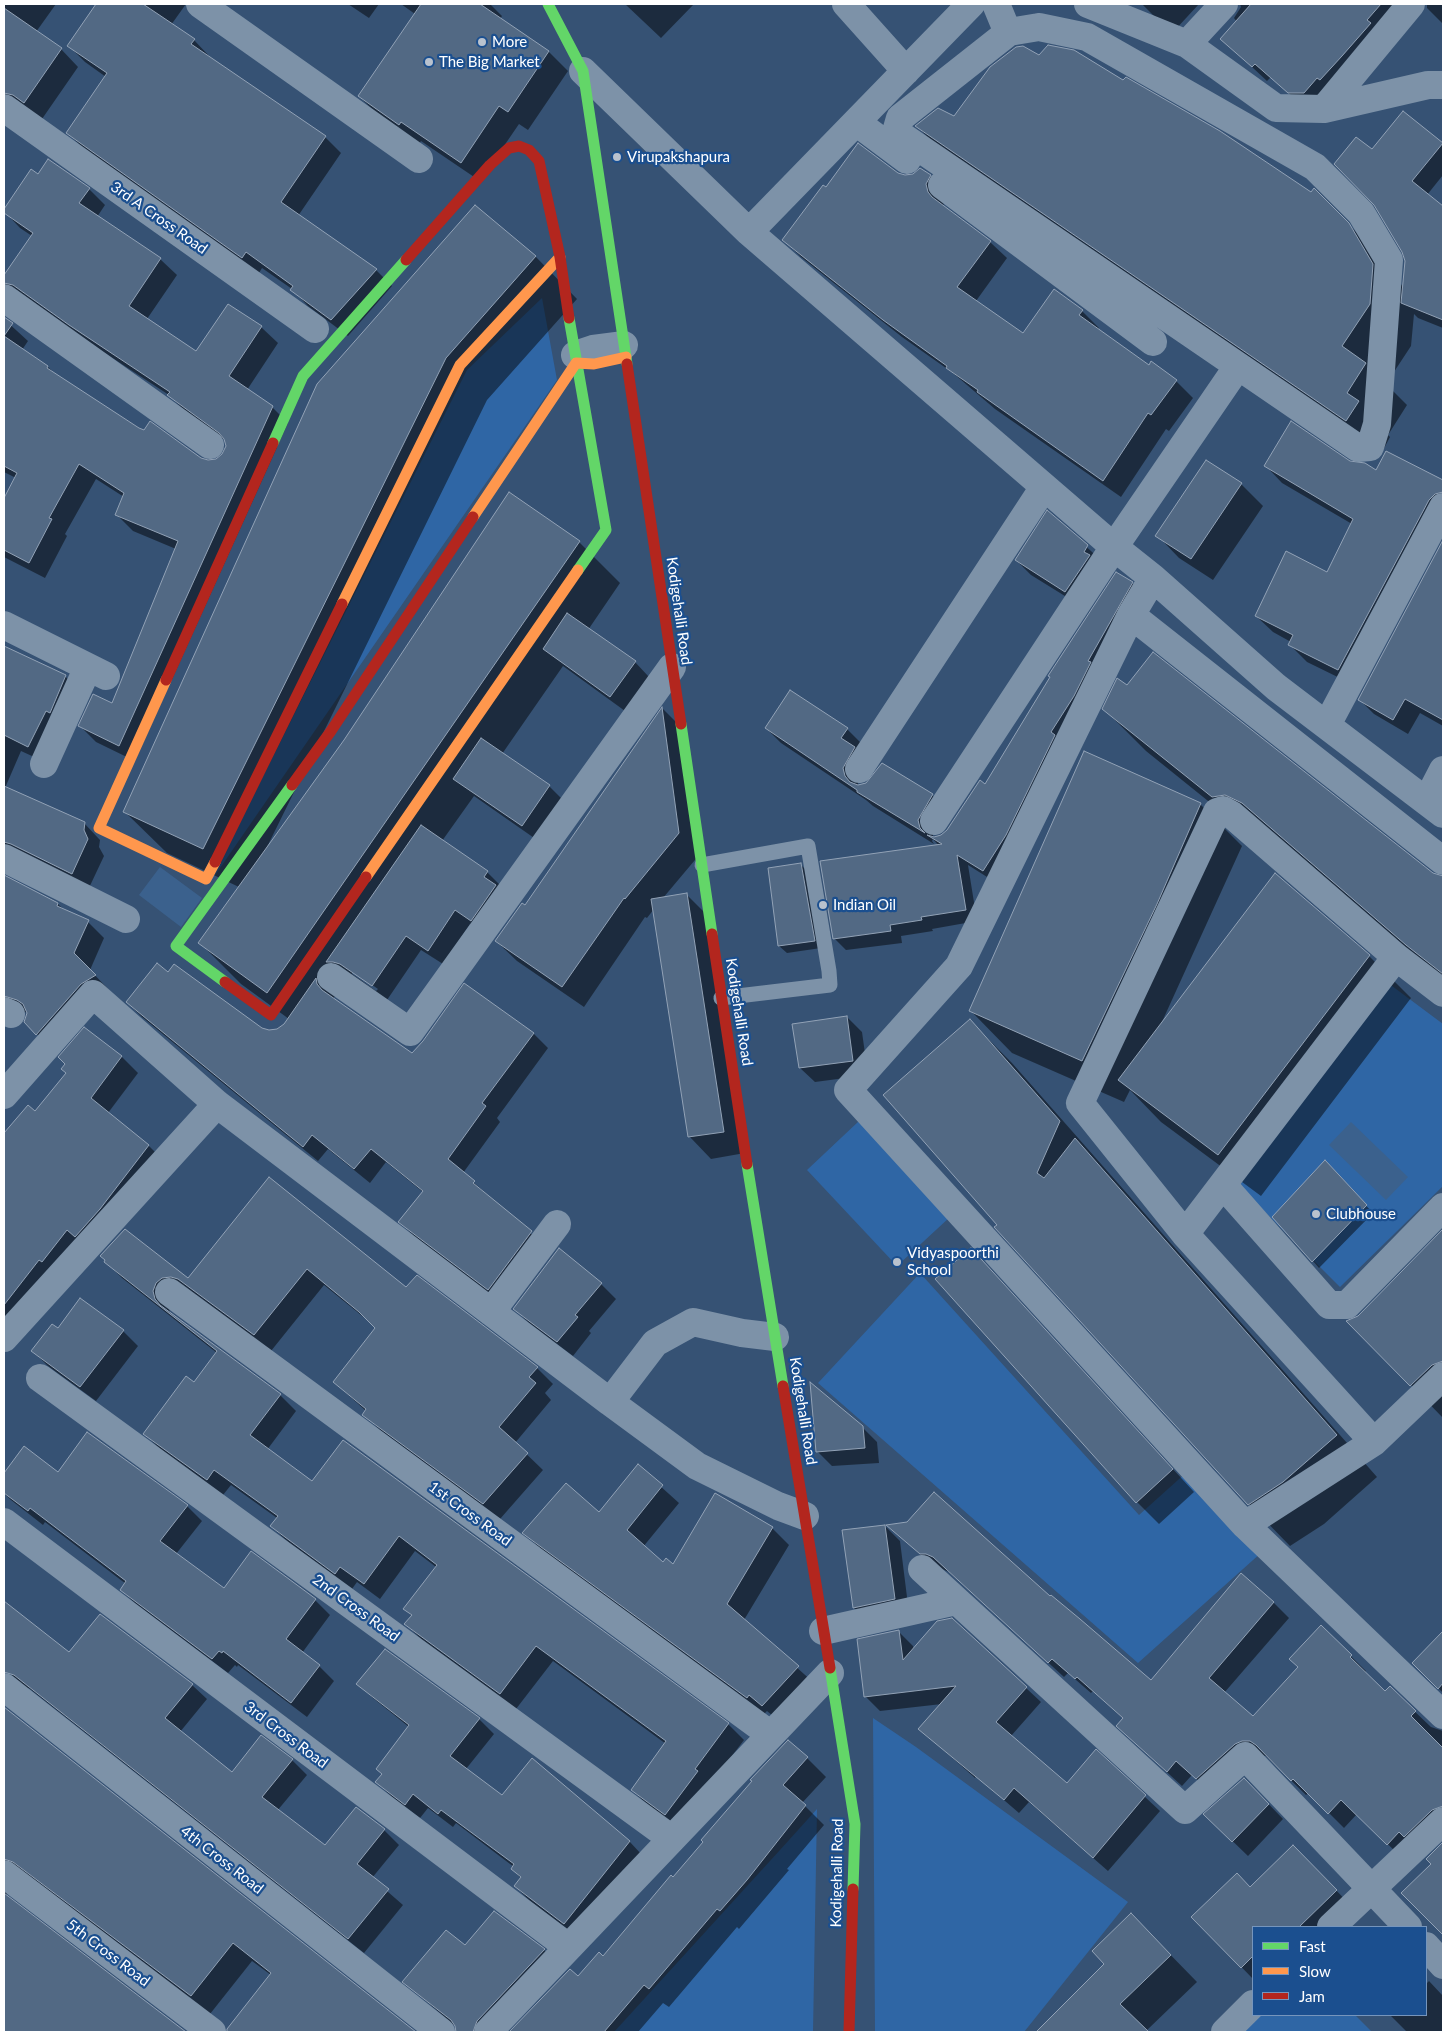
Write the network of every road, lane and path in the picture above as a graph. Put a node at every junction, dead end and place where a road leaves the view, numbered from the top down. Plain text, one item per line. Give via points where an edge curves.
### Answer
1 (200, 4) edge
2 (548, 4) edge
3 (846, 4) edge
4 (971, 4) edge
5 (996, 4) edge
6 (1088, 4) edge
7 (1224, 4) edge
8 (1411, 4) edge
9 (1008, 34) junction
10 (1188, 44) junction
11 (583, 71) junction
12 (906, 71) junction
13 (1443, 85) edge
14 (4, 108) edge
15 (1324, 109) junction
16 (856, 122) junction
17 (419, 159) dead end
18 (749, 232) junction
19 (560, 257) junction
20 (4, 298) edge
21 (315, 328) dead end
22 (1154, 342) dead end
23 (625, 351) junction
24 (576, 359) junction
25 (1238, 366) junction
26 (210, 445) dead end
27 (1044, 487) junction
28 (1443, 507) edge
29 (1114, 547) junction
30 (1153, 578) junction
31 (1132, 615) junction
32 (4, 625) edge
33 (672, 667) junction
34 (1328, 725) junction
35 (44, 764) dead end
36 (859, 769) dead end
37 (1443, 770) edge
38 (1435, 807) edge
39 (934, 821) dead end
40 (4, 858) edge
41 (1443, 860) edge
42 (702, 865) junction
43 (126, 919) dead end
44 (1396, 957) junction
45 (331, 977) dead end
46 (1443, 993) edge
47 (721, 998) junction
48 (4, 1095) edge
49 (217, 1104) junction
50 (1223, 1185) junction
51 (1443, 1207) edge
52 (557, 1224) dead end
53 (1185, 1234) junction
54 (169, 1292) dead end
55 (491, 1312) junction
56 (775, 1337) junction
57 (4, 1338) edge
58 (1443, 1376) edge
59 (40, 1378) dead end
60 (610, 1402) junction
61 (1374, 1442) junction
62 (804, 1516) junction
63 (4, 1522) edge
64 (1245, 1524) junction
65 (922, 1569) dead end
66 (956, 1601) junction
67 (823, 1632) junction
68 (830, 1673) junction
69 (4, 1687) edge
70 (1443, 1715) edge
71 (772, 1735) junction
72 (1443, 1820) edge
73 (672, 1839) junction
74 (4, 1874) edge
75 (1370, 1888) junction
76 (1332, 1926) edge
77 (1407, 1926) edge
78 (568, 1947) junction
79 (1427, 1947) edge
80 (1443, 1965) edge
81 (1252, 2005) edge
82 (212, 2032) edge
83 (441, 2032) edge
84 (488, 2032) edge
85 (849, 2032) edge
86 (1225, 2032) edge

1 - 17 street
2 - 11 street, Kodigehalli Road
3 - 12 street
4 - 12 street
5 - 9 street
6 - 10 street
7 - 10 street
8 - 15 street
9 - 25 street via 900,118 896,132
9 - 25 street via 1039,27 1087,37 1315,167 1361,213 1389,260 1377,424 1370,447 1358,448
10 - 15 street via 1276,108
11 - 18 street
11 - 23 street, Kodigehalli Road
12 - 16 street
13 - 15 street via 1428,85
14 - 21 street, 3rd A Cross Road
16 - 18 street
16 - 22 street
18 - 27 street
19 - 19 street via 539,161 529,150 519,146 509,148 490,165 303,376 100,828 206,879 460,365
19 - 24 street
20 - 26 street
23 - 24 street via 593,350
23 - 33 street, Kodigehalli Road
24 - 24 street via 331,731 176,946 271,1016 606,530
25 - 29 street
27 - 29 street
27 - 36 street
28 - 34 street
29 - 30 street
29 - 39 street
30 - 31 street
30 - 34 street via 1276,687
31 - 41 street
31 - 64 street via 959,966 848,1090
32 - 35 street via 97,672
33 - 42 street, Kodigehalli Road
33 - 45 street via 410,1032
34 - 38 street
37 - 38 street
40 - 43 street
42 - 47 street, Kodigehalli Road
42 - 47 lane via 808,846 830,984
44 - 46 street
44 - 50 street
44 - 53 street via 1232,815 1223,810 1217,812 1080,1103
47 - 56 street, Kodigehalli Road
48 - 49 street via 94,994
49 - 55 street
49 - 57 street
50 - 51 street via 1329,1305 1347,1305
50 - 53 street
52 - 55 street
53 - 61 street
54 - 71 street, 1st Cross Road
55 - 60 street
56 - 60 street via 693,1322 656,1343
56 - 62 street, Kodigehalli Road
58 - 61 street
59 - 73 street, 2nd Cross Road
60 - 62 street via 697,1466
61 - 64 street
62 - 67 street, Kodigehalli Road
63 - 78 street, 3rd Cross Road
64 - 70 street
65 - 66 street
66 - 67 street
66 - 75 street via 1185,1810 1245,1756
67 - 68 street, Kodigehalli Road
68 - 71 street
68 - 85 street, Kodigehalli Road via 855,1824
69 - 83 street, 4th Cross Road
71 - 73 street
72 - 75 street
73 - 78 street
74 - 82 street, 5th Cross Road
75 - 76 street
75 - 77 street
78 - 84 street
79 - 80 street
81 - 86 street

